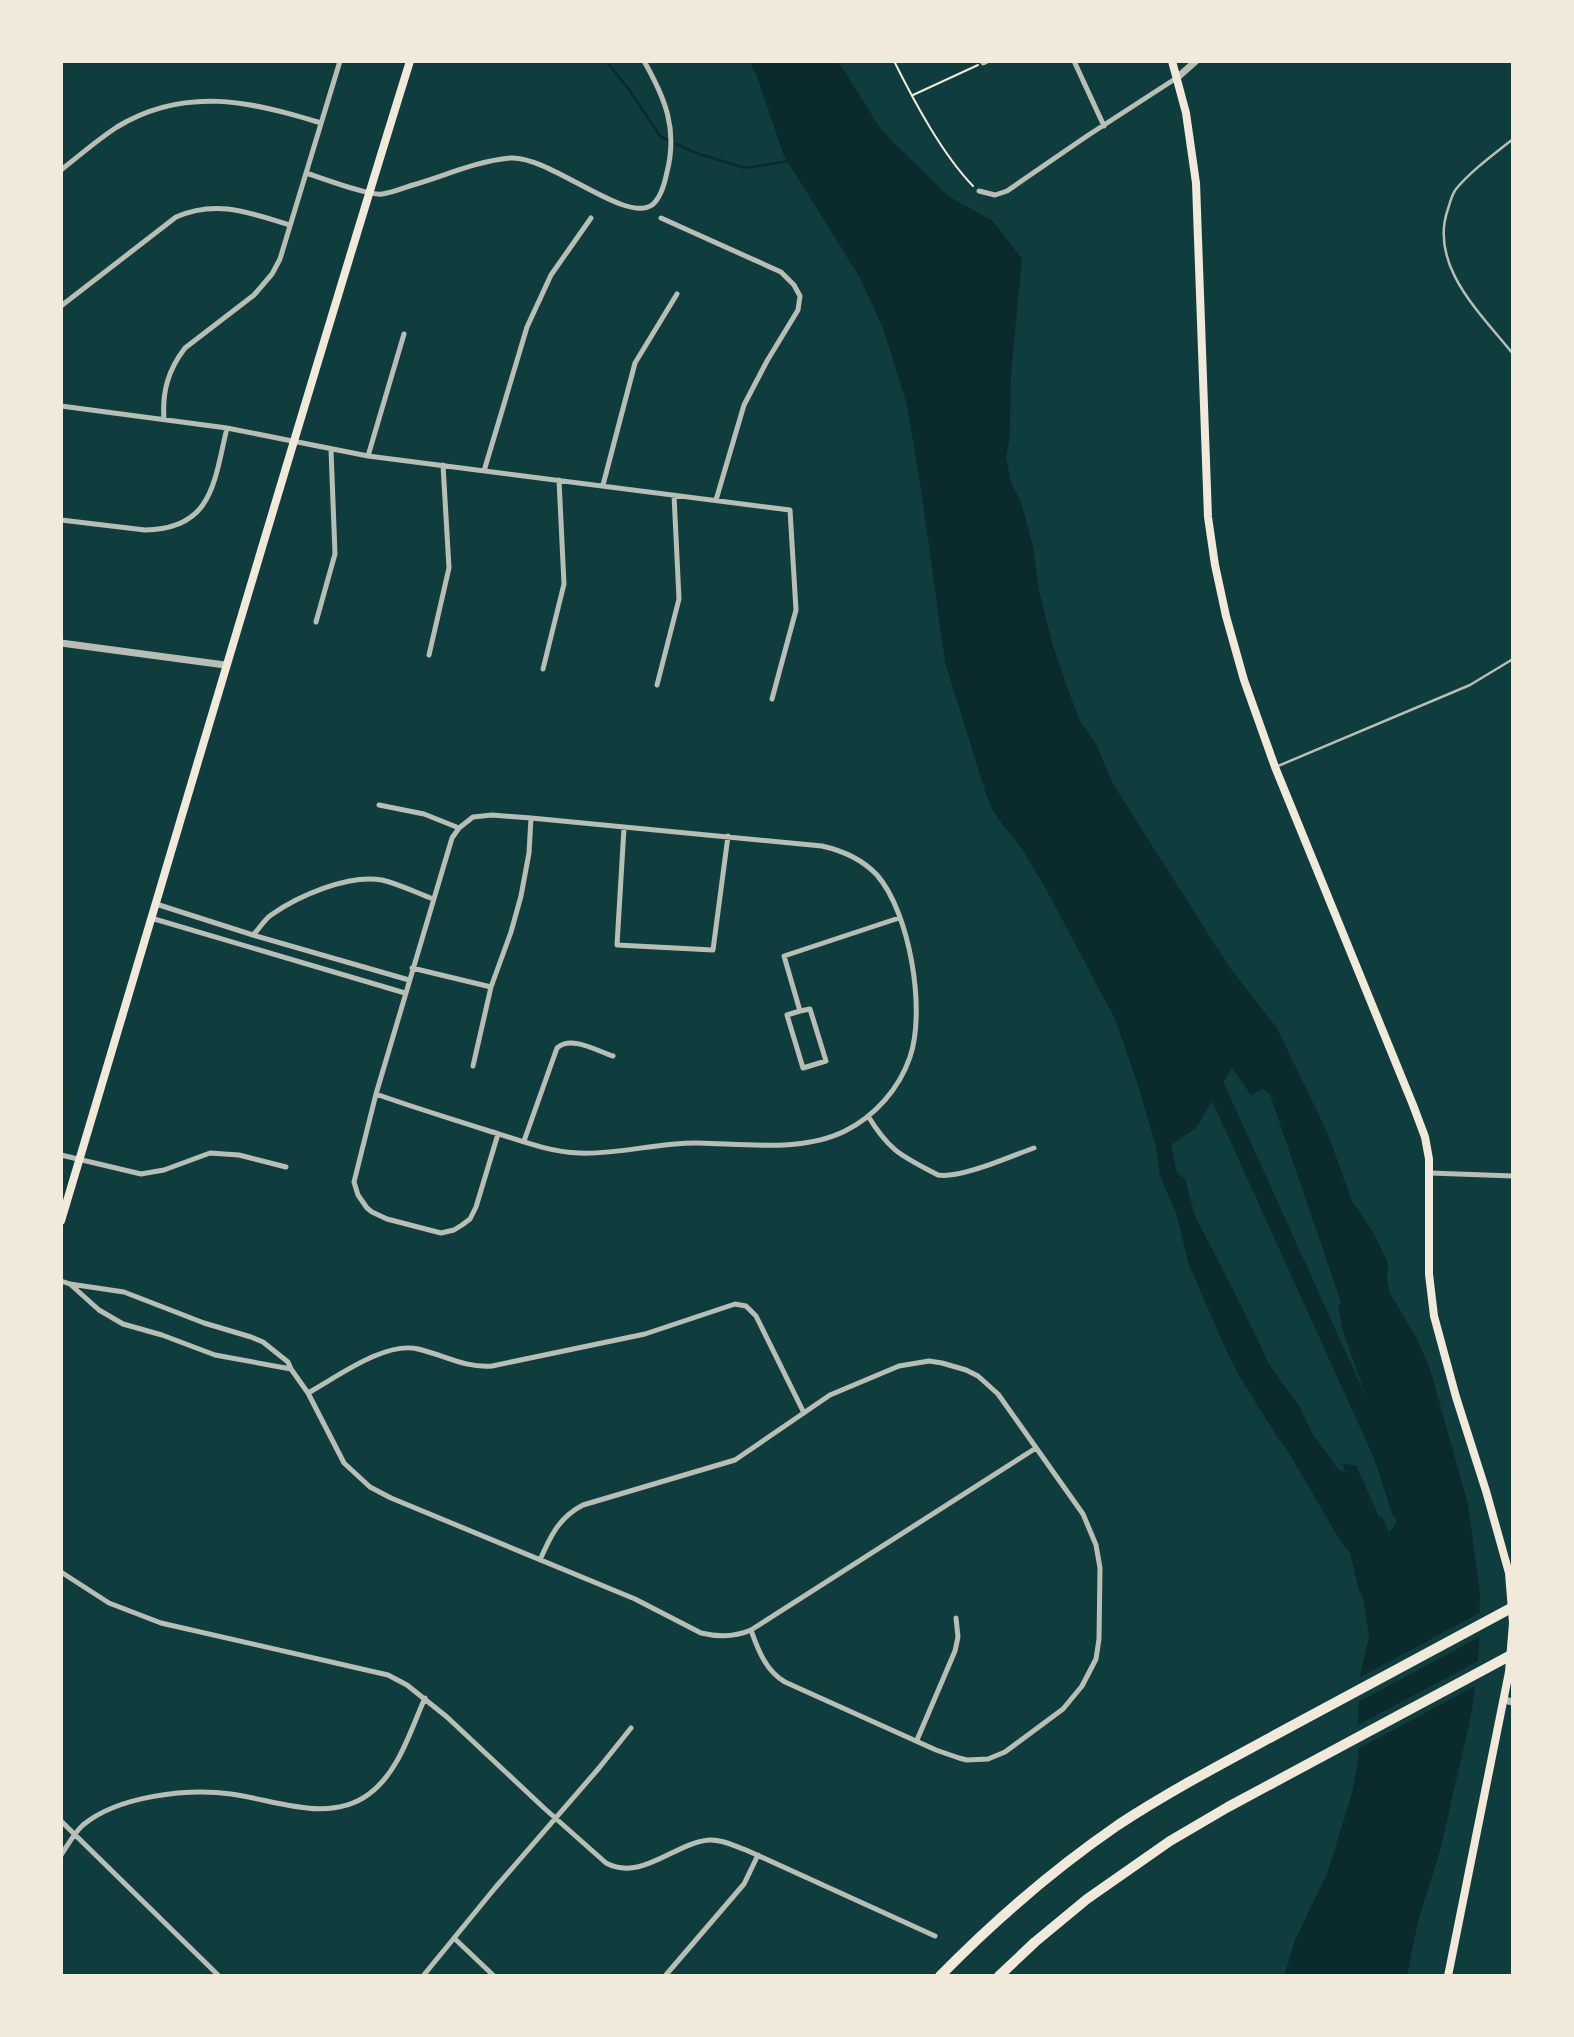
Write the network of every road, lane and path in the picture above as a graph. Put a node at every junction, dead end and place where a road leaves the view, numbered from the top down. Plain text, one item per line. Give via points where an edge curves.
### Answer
1 (340, 61) edge
2 (410, 61) edge
3 (645, 61) edge
4 (894, 61) edge
5 (1074, 61) edge
6 (1172, 61) edge
7 (1196, 61) edge
8 (985, 62) edge
9 (1178, 77) junction
10 (912, 96) junction
11 (321, 123) junction
12 (1104, 126) junction
13 (1513, 139) edge
14 (61, 170) edge
15 (306, 173) junction
16 (979, 191) joint
17 (369, 192) junction
18 (591, 218) dead end
19 (661, 218) dead end
20 (290, 225) junction
21 (677, 294) dead end
22 (61, 306) edge
23 (404, 334) dead end
24 (1513, 354) edge
25 (61, 406) edge
26 (164, 419) junction
27 (226, 428) junction
28 (293, 443) junction
29 (331, 450) junction
30 (368, 456) junction
31 (443, 465) junction
32 (484, 471) junction
33 (559, 480) junction
34 (603, 485) junction
35 (674, 495) junction
36 (716, 500) junction
37 (61, 520) edge
38 (316, 622) dead end
39 (61, 643) edge
40 (429, 655) dead end
41 (1513, 659) edge
42 (225, 666) junction
43 (542, 669) dead end
44 (657, 685) dead end
45 (772, 699) dead end
46 (1275, 767) junction
47 (379, 804) dead end
48 (531, 818) junction
49 (459, 828) junction
50 (624, 828) junction
51 (728, 836) junction
52 (433, 899) junction
53 (156, 904) junction
54 (151, 918) junction
55 (899, 918) junction
56 (253, 935) junction
57 (412, 968) junction
58 (409, 980) junction
59 (491, 987) junction
60 (405, 993) junction
61 (800, 1011) junction
62 (613, 1056) dead end
63 (473, 1066) dead end
64 (376, 1094) junction
65 (868, 1116) junction
66 (498, 1133) junction
67 (524, 1141) junction
68 (1034, 1148) dead end
69 (61, 1155) edge
70 (80, 1159) junction
71 (286, 1167) dead end
72 (1430, 1173) junction
73 (1513, 1176) edge
74 (61, 1221) edge
75 (61, 1281) edge
76 (71, 1284) junction
77 (291, 1369) junction
78 (308, 1393) junction
79 (804, 1413) junction
80 (1036, 1448) junction
81 (540, 1560) junction
82 (61, 1572) edge
83 (1513, 1607) edge
84 (956, 1618) dead end
85 (751, 1630) junction
86 (1513, 1654) edge
87 (425, 1699) junction
88 (1508, 1701) edge
89 (631, 1728) dead end
90 (917, 1740) junction
91 (557, 1818) junction
92 (61, 1821) edge
93 (75, 1834) junction
94 (61, 1855) edge
95 (758, 1856) junction
96 (934, 1936) dead end
97 (454, 1938) junction
98 (219, 1976) edge
99 (423, 1976) edge
100 (494, 1976) edge
101 (665, 1976) edge
102 (940, 1976) edge
103 (999, 1976) edge
104 (1448, 1976) edge

1 - 11 street
2 - 17 main road
3 - 17 street via 660,90 671,133 668,171 652,205 642,209 618,204 553,169 512,158 382,195
4 - 10 path
5 - 12 street
6 - 9 main road
7 - 9 street
8 - 10 path
9 - 12 street
9 - 46 main road via 1196,183 1212,547 1237,657
10 - 16 path via 952,161
11 - 14 street via 240,102 188,102 127,122
11 - 15 street
12 - 16 street via 1007,191 995,195
13 - 24 lane via 1454,191 1444,220 1445,253 1459,286
15 - 17 street
15 - 20 street
17 - 28 main road
18 - 32 street via 551,275 527,327
19 - 36 street via 781,272 800,296 799,310 744,405
20 - 22 street via 223,208 186,213
20 - 26 street via 280,259 262,287 177,358 164,394
21 - 34 street via 635,363
23 - 30 street
25 - 26 street
26 - 27 street
27 - 28 street
27 - 37 street via 209,496 196,513 178,525 145,530
28 - 29 street
28 - 42 main road
29 - 30 street
29 - 38 street via 335,554
30 - 31 street
31 - 32 street
31 - 40 street via 449,568
32 - 33 street
33 - 34 street
33 - 43 street via 564,584
34 - 35 street
35 - 36 street
35 - 44 street via 679,599
36 - 45 street via 790,510 796,610
39 - 42 street
41 - 46 lane via 1470,685
42 - 53 main road
46 - 72 main road via 1413,1105
47 - 49 street
48 - 49 street via 480,816
48 - 50 street
48 - 59 street via 521,896
49 - 52 street
50 - 51 street
50 - 51 street via 617,945 713,950
51 - 55 street via 822,846 852,855 886,888
52 - 56 street via 383,880 363,879 323,888 288,905 268,916
52 - 57 street
53 - 54 main road
53 - 56 street
54 - 60 street
54 - 70 main road
55 - 61 street via 783,956
55 - 65 street via 917,998 912,1051 894,1088
56 - 58 street
57 - 58 street
57 - 59 street
58 - 60 street
59 - 63 street
60 - 64 street
61 - 61 street via 787,1015 803,1068 827,1061 810,1009
62 - 67 street via 571,1042 561,1044
64 - 66 street
64 - 66 street via 355,1186 367,1208 387,1219 441,1233 470,1219
65 - 67 street via 843,1132 807,1144 681,1143 602,1154
65 - 68 street via 894,1151 938,1175 951,1176
66 - 67 street
69 - 70 street
70 - 71 street via 150,1174 202,1155 226,1152
70 - 74 main road
72 - 73 street
72 - 88 main road via 1429,1274 1434,1316 1509,1573 1513,1633
75 - 76 street
76 - 77 street via 99,1310 123,1324 215,1355
76 - 77 street via 124,1292 251,1337 283,1356
77 - 78 street
78 - 79 street via 395,1348 417,1349 478,1367 492,1366 645,1334 740,1304 756,1316
78 - 81 street via 344,1463 370,1487
79 - 80 street via 848,1387 899,1366 929,1361 966,1370 986,1382
79 - 81 street via 735,1460 572,1510 556,1527
80 - 85 street
80 - 90 street via 1083,1514 1099,1555 1099,1639 1093,1665 1063,1709 995,1757 967,1760
81 - 85 street via 635,1599 701,1633 730,1636
82 - 87 street via 109,1603 151,1619 379,1672
83 - 102 highway via 1177,1788 1090,1846 1007,1911
84 - 90 street via 955,1651
85 - 90 street via 766,1664 778,1678
86 - 103 highway via 1198,1824 1060,1921
87 - 91 street
87 - 93 street via 389,1773 370,1793 348,1805 321,1810 229,1793 188,1792 118,1807 90,1820
88 - 104 main road
89 - 91 street
91 - 95 street via 606,1863 620,1868 640,1866 712,1840
91 - 97 street
92 - 93 street
93 - 94 street
93 - 98 street
95 - 96 street
95 - 101 street via 744,1884
97 - 99 street
97 - 100 street

